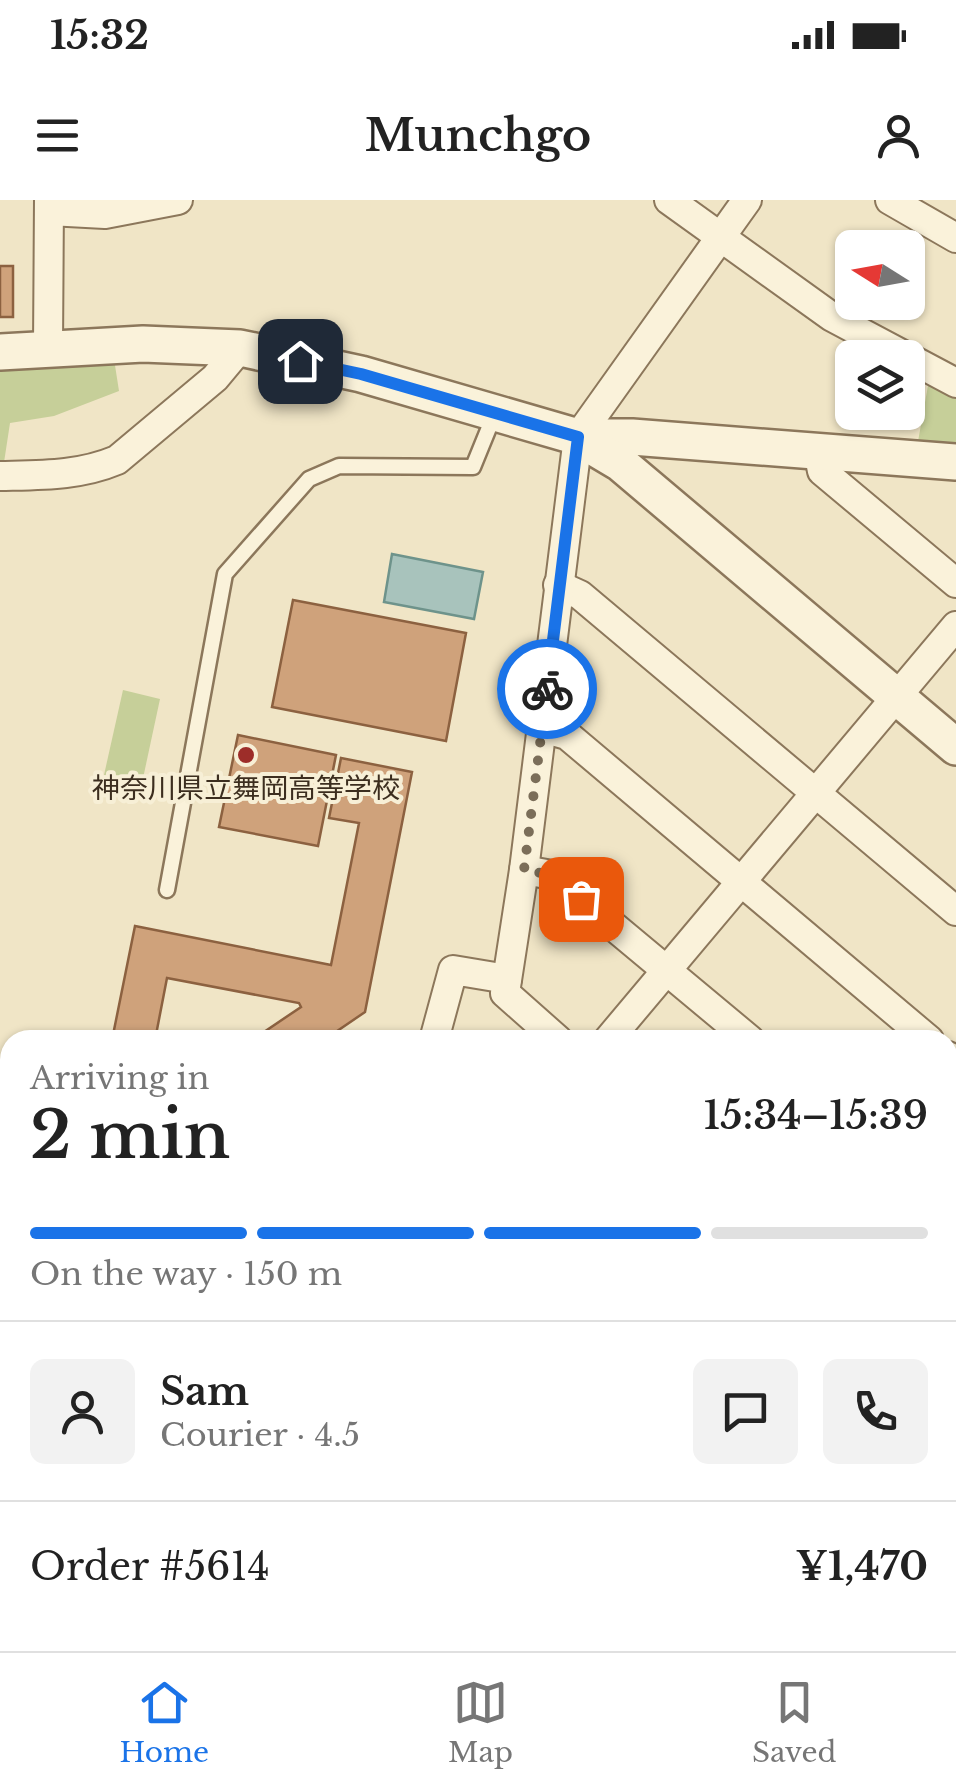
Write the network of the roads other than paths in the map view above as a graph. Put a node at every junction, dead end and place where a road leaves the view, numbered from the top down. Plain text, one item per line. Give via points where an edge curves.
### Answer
1 (178, 200) edge
2 (670, 200) edge
3 (748, 200) edge
4 (890, 200) edge
5 (49, 206) edge
6 (720, 238) junction
7 (956, 238) edge
8 (48, 348) junction
9 (240, 348) junction
10 (0, 352) edge
11 (956, 382) edge
12 (495, 413) junction
13 (578, 437) junction
14 (818, 451) junction
15 (956, 462) edge
16 (0, 476) edge
17 (956, 583) edge
18 (558, 585) junction
19 (956, 626) edge
20 (896, 697) junction
21 (542, 728) junction
22 (956, 747) edge
23 (816, 794) junction
24 (524, 870) junction
25 (742, 883) junction
26 (167, 890) dead end
27 (956, 912) edge
28 (668, 970) junction
29 (508, 979) junction
30 (437, 1030) edge
31 (547, 1030) edge
32 (617, 1030) edge
33 (738, 1030) edge
34 (917, 1030) edge

1 - 5 street via 105,214
2 - 6 street
3 - 6 street
4 - 7 street
5 - 8 street
6 - 11 street via 832,317
6 - 13 street
8 - 9 street
8 - 10 street
9 - 12 street
9 - 16 street via 215,378 117,460 64,475
12 - 13 street
12 - 26 lane via 473,467 339,466 309,479 225,574
13 - 14 street
13 - 18 street
13 - 20 street via 620,463
14 - 15 street
14 - 17 street via 822,471
18 - 21 street
18 - 23 street via 580,595
19 - 20 street
20 - 22 street
20 - 23 street
21 - 24 street
21 - 25 street via 567,735
23 - 25 street
23 - 27 street
24 - 28 street via 552,875
24 - 29 street
25 - 28 street
25 - 34 street
28 - 32 street
28 - 33 street
29 - 30 street via 453,970
29 - 31 street via 506,993

